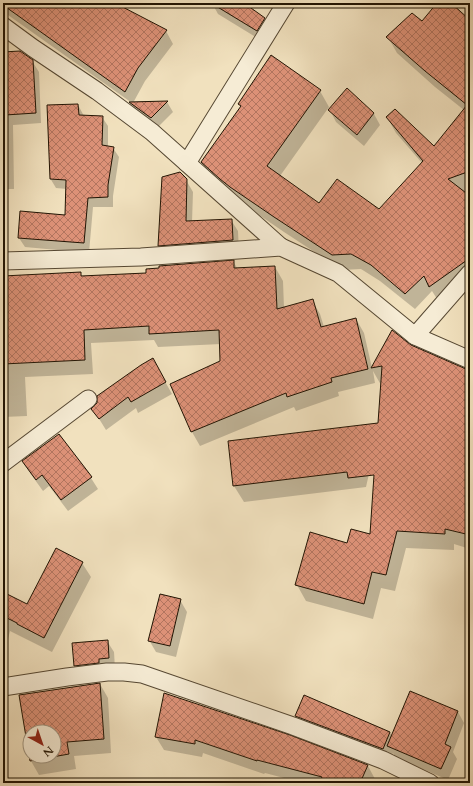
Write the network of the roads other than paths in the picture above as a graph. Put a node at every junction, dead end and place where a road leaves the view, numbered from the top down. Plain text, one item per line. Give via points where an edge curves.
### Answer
1 (286, 3) edge
2 (3, 26) edge
3 (187, 164) junction
4 (281, 247) junction
5 (3, 260) edge
6 (470, 274) edge
7 (415, 336) junction
8 (470, 360) edge
9 (88, 399) dead end
10 (3, 463) edge
11 (3, 687) edge
12 (430, 783) edge

1 - 3 street
2 - 3 street via 152,132
3 - 4 street
4 - 5 street via 142,257
4 - 7 street via 338,273
6 - 7 street
7 - 8 street
9 - 10 street
11 - 12 street via 107,672 142,674 369,754

